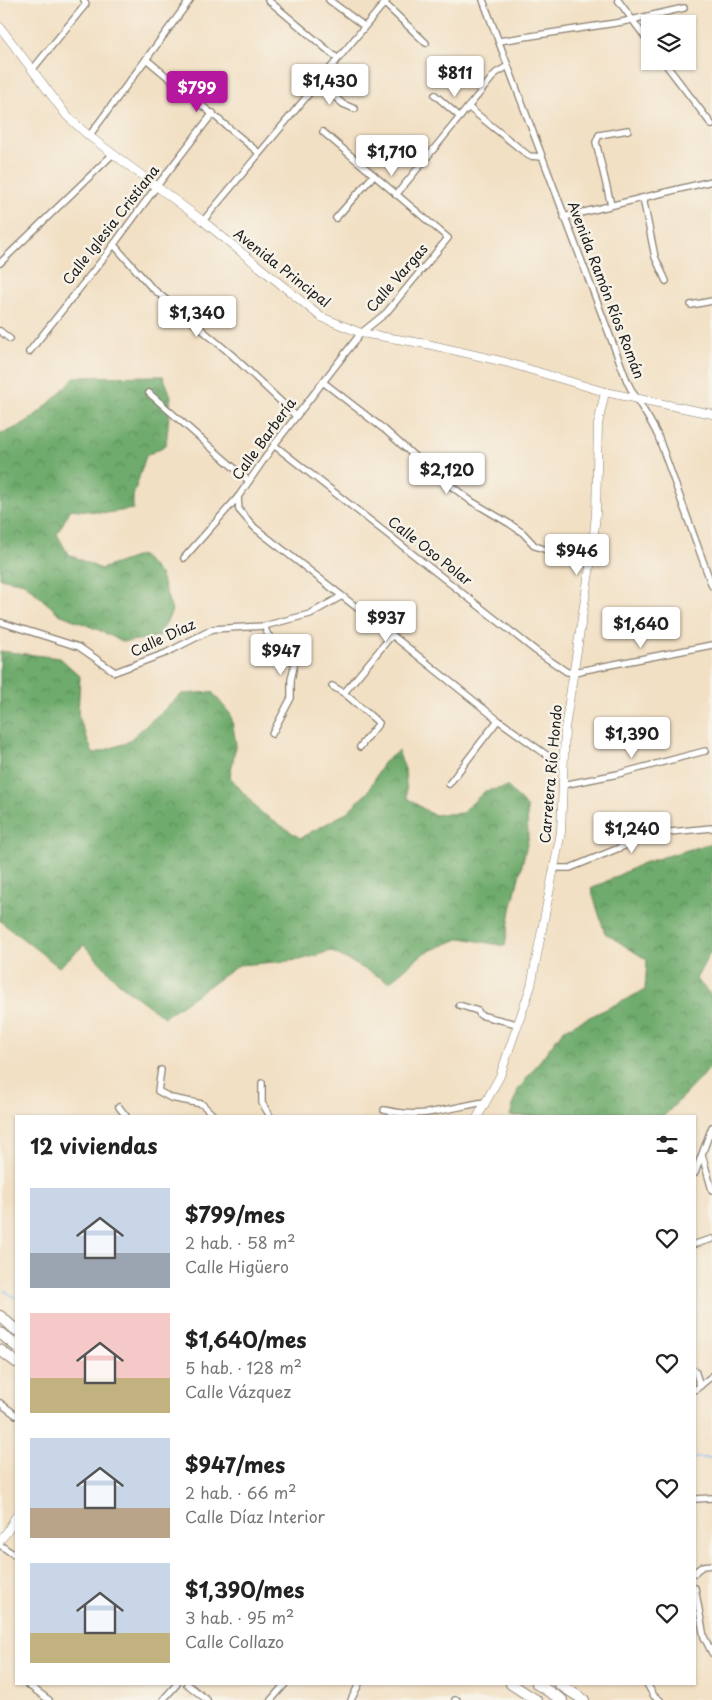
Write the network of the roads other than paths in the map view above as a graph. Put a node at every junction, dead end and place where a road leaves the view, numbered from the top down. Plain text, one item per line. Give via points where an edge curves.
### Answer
1 (84, 0) edge
2 (190, 0) edge
3 (268, 0) edge
4 (328, 0) edge
5 (483, 0) edge
6 (618, 0) edge
7 (385, 2) edge
8 (684, 8) dead end
9 (632, 20) junction
10 (364, 26) junction
11 (0, 27) edge
12 (641, 32) edge
13 (498, 41) junction
14 (426, 43) dead end
15 (337, 58) junction
16 (146, 59) junction
17 (508, 66) junction
18 (32, 70) junction
19 (670, 70) edge
20 (318, 82) junction
21 (436, 95) dead end
22 (468, 107) junction
23 (355, 109) dead end
24 (213, 113) junction
25 (460, 116) junction
26 (712, 125) edge
27 (628, 130) dead end
28 (323, 132) dead end
29 (90, 136) junction
30 (259, 153) junction
31 (113, 154) junction
32 (542, 157) junction
33 (374, 175) junction
34 (712, 181) edge
35 (157, 186) junction
36 (396, 194) junction
37 (643, 198) junction
38 (610, 205) junction
39 (564, 217) junction
40 (336, 218) dead end
41 (203, 221) junction
42 (114, 245) junction
43 (0, 264) edge
44 (666, 281) dead end
45 (712, 301) edge
46 (690, 305) dead end
47 (0, 331) edge
48 (361, 333) junction
49 (10, 339) dead end
50 (29, 352) dead end
51 (324, 382) junction
52 (149, 392) dead end
53 (605, 392) junction
54 (635, 398) junction
55 (712, 414) edge
56 (296, 416) junction
57 (274, 445) junction
58 (249, 481) junction
59 (238, 497) junction
60 (592, 553) junction
61 (184, 558) dead end
62 (712, 586) edge
63 (342, 596) junction
64 (0, 622) edge
65 (264, 626) junction
66 (392, 635) junction
67 (712, 645) edge
68 (574, 672) junction
69 (332, 686) dead end
70 (344, 693) junction
71 (498, 720) junction
72 (272, 734) dead end
73 (360, 747) dead end
74 (705, 751) dead end
75 (564, 762) junction
76 (449, 784) dead end
77 (563, 785) junction
78 (712, 828) edge
79 (554, 868) junction
80 (459, 1005) dead end
81 (517, 1024) junction
82 (161, 1070) dead end
83 (262, 1083) dead end
84 (486, 1102) junction
85 (119, 1107) dead end
86 (384, 1110) dead end
87 (125, 1115) edge
88 (213, 1115) edge
89 (269, 1115) edge
90 (479, 1115) edge
91 (712, 1127) edge
92 (702, 1155) junction
93 (696, 1170) edge
94 (712, 1190) edge
95 (712, 1239) edge
96 (696, 1244) edge
97 (0, 1316) edge
98 (15, 1329) edge
99 (0, 1333) edge
100 (15, 1345) edge
101 (0, 1350) edge
102 (15, 1361) edge
103 (712, 1376) edge
104 (697, 1388) edge
105 (0, 1403) edge
106 (15, 1414) edge
107 (712, 1498) edge
108 (696, 1499) edge
109 (15, 1518) edge
110 (15, 1527) edge
111 (7, 1532) junction
112 (0, 1540) edge
113 (0, 1545) edge
114 (15, 1555) edge
115 (712, 1565) edge
116 (696, 1571) edge
117 (696, 1593) edge
118 (712, 1653) edge
119 (29, 1685) edge
120 (176, 1685) edge
121 (188, 1685) edge
122 (284, 1685) edge
123 (359, 1685) edge
124 (513, 1685) edge
125 (539, 1685) edge
126 (561, 1685) edge
127 (648, 1685) edge
128 (49, 1700) edge
129 (163, 1700) edge
130 (207, 1700) edge
131 (271, 1700) edge
132 (351, 1700) edge
133 (536, 1700) edge
134 (562, 1700) edge
135 (584, 1700) edge
136 (660, 1700) edge

1 - 18 street via 86,4
2 - 16 street
3 - 15 street
4 - 10 street
5 - 13 street, Avenida Ramón Ríos Román
6 - 9 street
7 - 10 street
7 - 14 street
8 - 9 street
9 - 12 street
9 - 13 street
10 - 15 street
11 - 18 street, Avenida Principal
13 - 17 street, Avenida Ramón Ríos Román
15 - 20 street
16 - 24 street
16 - 29 street
17 - 22 street via 496,73
17 - 32 street, Avenida Ramón Ríos Román
18 - 29 street, Avenida Principal via 67,116
19 - 26 street
20 - 23 street via 343,104
20 - 30 street
21 - 25 street
22 - 25 street
22 - 32 street via 529,156
24 - 30 street
24 - 35 street, Calle Iglesia Cristiana
25 - 36 street
27 - 38 street via 599,135 596,142
28 - 33 street
29 - 31 street, Avenida Principal
30 - 41 street
31 - 35 street, Avenida Principal
31 - 43 street
32 - 39 street, Avenida Ramón Ríos Román
33 - 36 street
33 - 40 street
34 - 37 street
35 - 41 street, Avenida Principal
35 - 42 street, Calle Iglesia Cristiana
36 - 48 street, Calle Vargas via 448,238 386,313
37 - 38 street
37 - 44 street via 655,257
38 - 39 street
39 - 54 street, Avenida Ramón Ríos Román
41 - 48 street, Avenida Principal via 321,317
42 - 50 street, Calle Iglesia Cristiana
42 - 56 street via 151,287 232,355
45 - 46 street
47 - 49 street
48 - 51 street, Calle Barbería
48 - 53 street, Avenida Principal via 504,362
51 - 56 street, Calle Barbería
51 - 60 street via 430,470 523,533 535,546 555,553
52 - 58 street
53 - 54 street, Avenida Principal
53 - 60 street, Carretera Río Hondo via 598,424
54 - 55 street, Avenida Principal
54 - 62 street, Avenida Ramón Ríos Román via 658,436
56 - 57 street, Calle Barbería
57 - 58 street, Calle Barbería
57 - 68 street, Calle Oso Polar via 536,651 567,672
58 - 59 street, Calle Barbería
59 - 61 street, Calle Barbería
59 - 63 street via 239,510 255,528
60 - 68 street, Carretera Río Hondo
63 - 65 street, Calle Díaz via 310,614
63 - 66 street
64 - 65 street, Calle Díaz via 79,647 115,672 166,653 213,629
65 - 72 street via 268,635 295,661 291,698
66 - 70 street
66 - 71 street
67 - 68 street
68 - 75 street, Carretera Río Hondo via 565,728
69 - 70 street
70 - 73 street via 379,723
71 - 75 street via 555,760
71 - 76 street
74 - 77 street
75 - 77 street, Carretera Río Hondo
77 - 79 street, Carretera Río Hondo via 561,832
78 - 79 street via 644,838 570,868
79 - 81 street, Carretera Río Hondo via 531,986
80 - 81 street via 478,1011 480,1015
81 - 84 street, Carretera Río Hondo via 500,1076
82 - 88 street via 158,1091 171,1098 202,1104
83 - 89 street via 262,1102
84 - 86 street via 427,1113
84 - 90 street, Carretera Río Hondo
85 - 87 street
91 - 92 street
92 - 93 street
92 - 94 street
95 - 96 street
97 - 98 highway
99 - 100 highway
101 - 102 highway
103 - 104 street
105 - 106 street
107 - 108 street
109 - 111 street
110 - 111 street
111 - 112 street
113 - 114 street
115 - 116 street
117 - 118 street via 704,1637
119 - 128 street
120 - 129 street
121 - 130 street
122 - 131 street
123 - 132 street
124 - 133 highway
125 - 134 highway
126 - 135 highway
127 - 136 street

